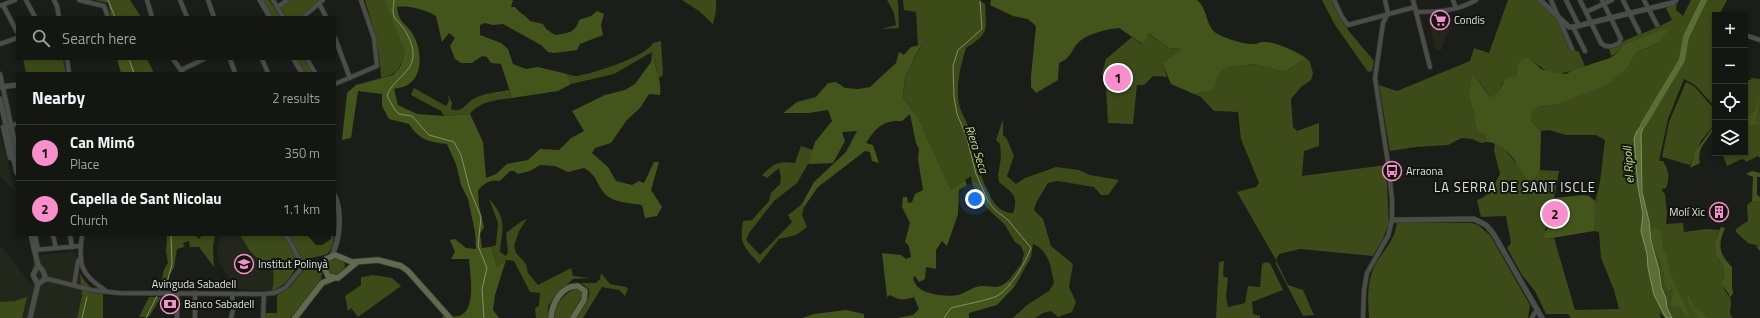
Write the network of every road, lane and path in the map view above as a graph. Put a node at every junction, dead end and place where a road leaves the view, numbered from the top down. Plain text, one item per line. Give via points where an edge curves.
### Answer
1 (15, 0) edge
2 (26, 0) edge
3 (54, 0) edge
4 (79, 0) edge
5 (146, 0) edge
6 (180, 0) edge
7 (208, 0) edge
8 (260, 0) edge
9 (272, 0) edge
10 (288, 0) edge
11 (361, 0) edge
12 (1334, 0) edge
13 (1385, 0) edge
14 (1413, 0) edge
15 (1453, 0) edge
16 (1476, 0) edge
17 (1540, 0) edge
18 (1551, 0) edge
19 (1566, 0) edge
20 (1580, 0) edge
21 (1612, 0) edge
22 (1623, 0) edge
23 (1644, 0) edge
24 (1676, 0) edge
25 (321, 2) edge
26 (1470, 2) edge
27 (1603, 2) edge
28 (2, 6) edge
29 (277, 7) junction
30 (1415, 7) junction
31 (1456, 8) junction
32 (1649, 9) junction
33 (1416, 12) junction
34 (1586, 12) junction
35 (1388, 13) junction
36 (1630, 14) junction
37 (34, 16) edge
38 (59, 16) edge
39 (108, 16) edge
40 (152, 16) edge
41 (186, 16) edge
42 (214, 16) edge
43 (269, 16) edge
44 (282, 16) edge
45 (304, 16) edge
46 (326, 16) edge
47 (1611, 18) junction
48 (1560, 19) junction
49 (1591, 23) junction
50 (1657, 25) dead end
51 (1579, 26) junction
52 (1573, 27) junction
53 (16, 30) edge
54 (1639, 32) dead end
55 (1748, 36) edge
56 (16, 38) edge
57 (1760, 40) edge
58 (336, 41) edge
59 (0, 44) edge
60 (1572, 49) dead end
61 (1585, 51) dead end
62 (66, 60) edge
63 (174, 60) edge
64 (201, 60) edge
65 (230, 60) edge
66 (262, 60) edge
67 (295, 60) edge
68 (308, 60) edge
69 (1430, 67) dead end
70 (182, 71) edge
71 (69, 72) edge
72 (235, 72) edge
73 (268, 72) edge
74 (301, 72) edge
75 (314, 72) edge
76 (0, 74) edge
77 (350, 78) junction
78 (336, 84) edge
79 (16, 85) edge
80 (1, 87) edge
81 (0, 99) edge
82 (16, 124) edge
83 (7, 126) junction
84 (16, 149) edge
85 (15, 158) edge
86 (336, 200) edge
87 (1392, 220) junction
88 (31, 236) edge
89 (35, 236) edge
90 (53, 236) edge
91 (70, 236) edge
92 (82, 236) edge
93 (286, 236) edge
94 (337, 244) junction
95 (80, 246) junction
96 (72, 247) junction
97 (56, 248) junction
98 (36, 250) junction
99 (332, 255) junction
100 (81, 258) junction
101 (343, 258) junction
102 (324, 263) junction
103 (356, 263) junction
104 (304, 265) junction
105 (38, 268) junction
106 (346, 270) junction
107 (325, 271) junction
108 (334, 278) junction
109 (42, 281) junction
110 (322, 283) junction
111 (74, 285) junction
112 (106, 291) junction
113 (177, 293) junction
114 (195, 293) junction
115 (232, 294) junction
116 (264, 294) junction
117 (1538, 310) junction
118 (30, 318) edge
119 (177, 318) edge
120 (195, 318) edge
121 (231, 318) edge
122 (263, 318) edge
123 (295, 318) edge
124 (450, 318) edge
125 (551, 318) edge
126 (573, 318) edge
127 (1363, 318) edge
128 (1532, 318) edge
129 (1542, 318) edge

1 - 28 street
2 - 37 street
3 - 38 street
4 - 39 street via 104,6
5 - 40 street
6 - 41 street
7 - 42 street
8 - 43 street
9 - 29 street
10 - 29 street
11 - 77 street via 374,38 377,66
12 - 35 street via 1348,25
13 - 35 street
14 - 30 street
15 - 31 street
16 - 26 street
17 - 48 street
18 - 48 street
19 - 51 street
20 - 34 street
21 - 27 street
22 - 36 street
23 - 32 street
24 - 32 street
25 - 45 street
25 - 46 street
26 - 31 street
27 - 34 street
27 - 47 street
28 - 53 street
29 - 44 street
30 - 33 street
30 - 35 street
31 - 33 street
32 - 36 street
32 - 50 street
33 - 69 street
34 - 49 street
35 - 87 street via 1383,23 1375,78 1388,163
36 - 47 street
36 - 54 street
47 - 49 street
47 - 49 street via 1621,41 1612,46 1602,45
48 - 52 street via 1569,27
48 - 60 street
49 - 51 street
51 - 52 street
52 - 61 street
55 - 57 street
56 - 59 street
58 - 77 street
62 - 71 street
63 - 70 street
64 - 70 street
65 - 72 street
66 - 73 street
67 - 74 street
68 - 75 street
76 - 80 street
77 - 78 street
79 - 80 street
80 - 83 street
81 - 83 street
82 - 83 street
83 - 84 street
83 - 85 street
86 - 94 street
87 - 117 street via 1470,219 1484,224 1493,233
87 - 127 street via 1387,239 1367,273
88 - 98 street
89 - 98 street
90 - 97 street
91 - 96 street
92 - 95 street
93 - 104 street
94 - 99 street
94 - 101 street
95 - 96 street
95 - 100 street
96 - 97 street
97 - 98 street
98 - 105 street
99 - 101 main road
99 - 102 main road
100 - 111 street
100 - 112 street via 81,268 94,283
101 - 103 main road
101 - 106 main road via 347,265
102 - 104 street via 310,262
102 - 107 main road
103 - 106 main road
103 - 124 main road via 378,260 401,266
104 - 116 street, Avinguda Sabadell via 285,288
105 - 109 street via 43,271
105 - 109 street via 32,277
106 - 108 main road via 341,276
107 - 108 main road via 328,276
107 - 110 main road
108 - 110 main road
109 - 111 street, Avinguda Sabadell
109 - 118 street
110 - 123 main road
111 - 112 street, Avinguda Sabadell
112 - 113 street, Avinguda Sabadell
113 - 114 street, Avinguda Sabadell
113 - 119 street
114 - 115 street, Avinguda Sabadell
114 - 120 street
115 - 116 street, Avinguda Sabadell
115 - 121 street
116 - 122 street
117 - 128 street
117 - 129 street
125 - 126 main road via 553,306 560,294 568,288 578,286 584,289 585,295

